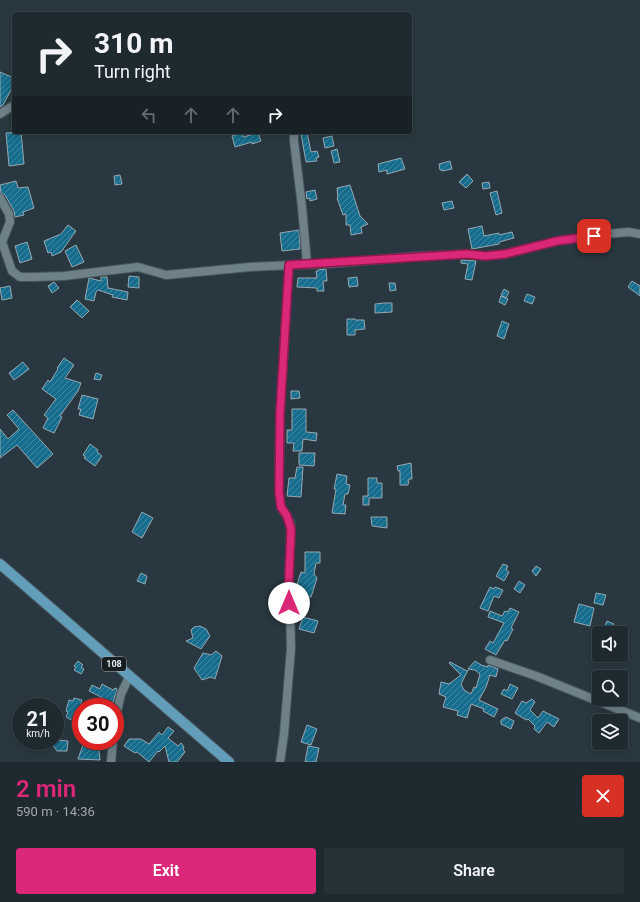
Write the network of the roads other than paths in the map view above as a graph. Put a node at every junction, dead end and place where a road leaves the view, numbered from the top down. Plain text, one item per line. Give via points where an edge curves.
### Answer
1 (12, 106) edge
2 (0, 114) edge
3 (294, 134) edge
4 (0, 198) edge
5 (640, 234) edge
6 (1, 242) edge
7 (307, 264) junction
8 (289, 265) junction
9 (0, 564) edge
10 (490, 660) dead end
11 (129, 677) junction
12 (119, 698) edge
13 (640, 718) edge
14 (112, 750) edge
15 (111, 762) edge
16 (229, 762) edge
17 (280, 762) edge

1 - 2 street
3 - 7 street
4 - 6 street via 9,214 10,222
5 - 7 street via 606,234 485,256 467,254
6 - 8 street via 12,271 20,277 64,276 138,267 166,275
7 - 8 street
8 - 17 street via 280,414 279,492 281,507 291,529 291,648
9 - 11 main road, 108
10 - 13 street
11 - 12 street
11 - 16 main road, 108
14 - 15 street

